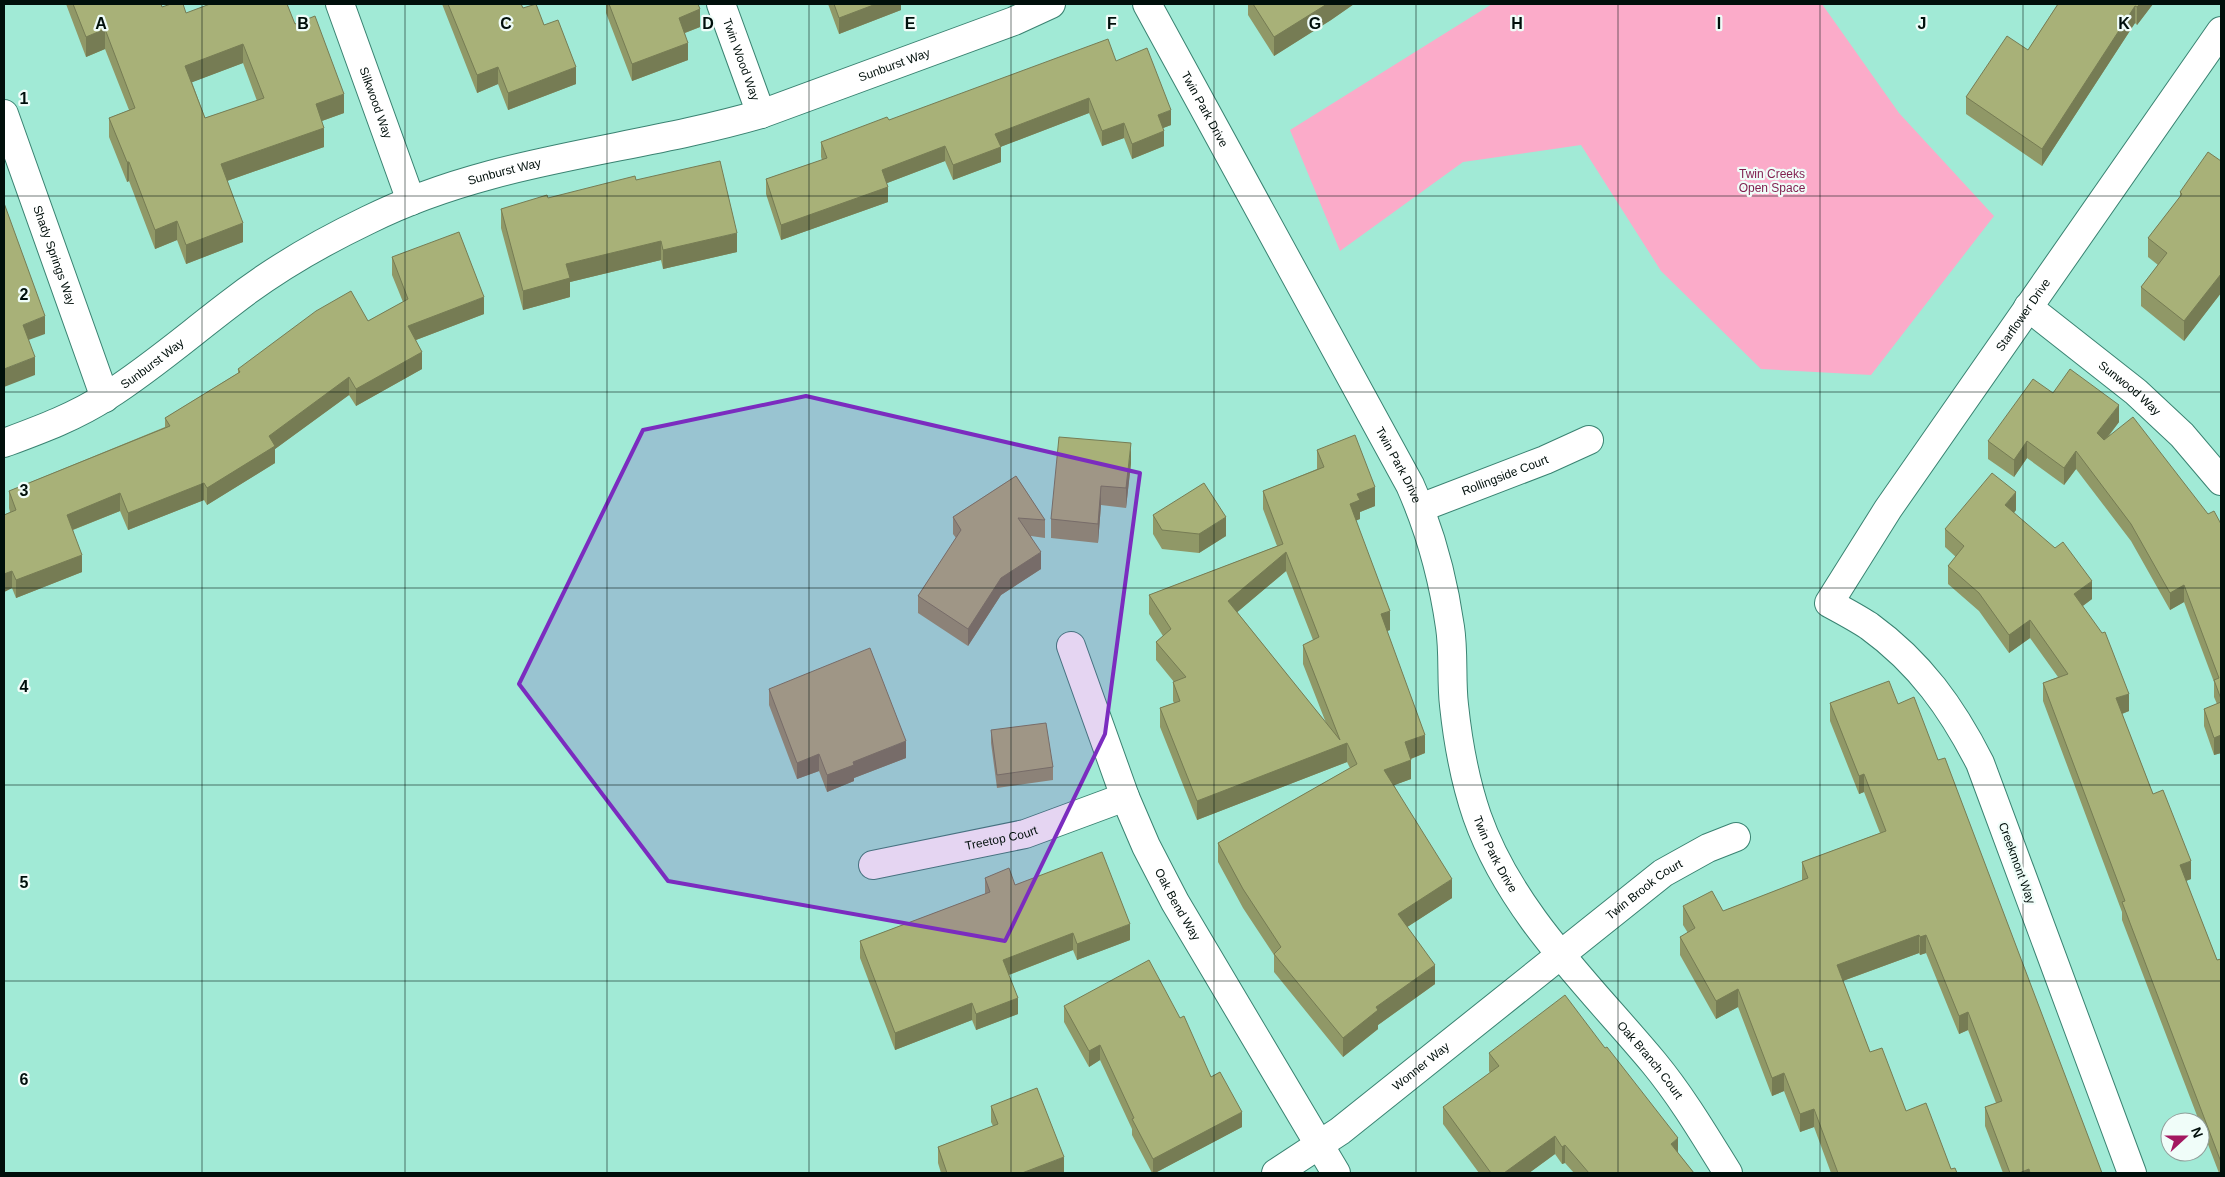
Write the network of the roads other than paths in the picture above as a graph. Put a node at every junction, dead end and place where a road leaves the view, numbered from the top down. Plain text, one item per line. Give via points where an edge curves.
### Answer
1 (340, 4) edge
2 (722, 4) edge
3 (1051, 4) edge
4 (1147, 4) edge
5 (2221, 31) edge
6 (4, 114) edge
7 (761, 114) junction
8 (411, 200) junction
9 (2028, 307) junction
10 (105, 398) junction
11 (1589, 440) dead end
12 (4, 443) edge
13 (2221, 481) edge
14 (1420, 508) junction
15 (1829, 603) joint
16 (1071, 646) dead end
17 (1125, 797) junction
18 (1736, 837) dead end
19 (873, 865) dead end
20 (1561, 954) junction
21 (1319, 1146) junction
22 (1276, 1173) edge
23 (1336, 1173) edge
24 (1728, 1173) edge
25 (2132, 1173) edge

1 - 8 street, Silkwood Way
2 - 7 street, Twin Wood Way
3 - 7 street, Sunburst Way via 1014,21
4 - 14 street, Twin Park Drive
5 - 9 street, Starflower Drive
6 - 10 street, Shady Springs Way
7 - 8 street, Sunburst Way via 545,160 467,180
8 - 10 street, Sunburst Way via 298,257 232,302 154,365
9 - 13 street, Sunwood Way via 2136,392 2182,435
9 - 15 street, Starflower Drive via 1888,509
10 - 12 street, Sunburst Way via 44,428
11 - 14 street, Rollingside Court
14 - 20 street, Twin Park Drive via 1437,558 1450,628 1454,704 1462,762 1477,817 1501,868 1532,918
15 - 25 street, Creekmont Way via 1868,626 1903,654 1934,686 1960,723 1980,762
16 - 17 street, Oak Bend Way
17 - 19 street, Treetop Court via 1025,834
17 - 21 street, Oak Bend Way via 1175,902
18 - 20 street, Twin Brook Court via 1663,873
20 - 21 street, Wonner Way
20 - 24 street, Oak Branch Court via 1655,1065 1692,1115
21 - 22 street, Wonner Way
21 - 23 street, Oak Bend Way

